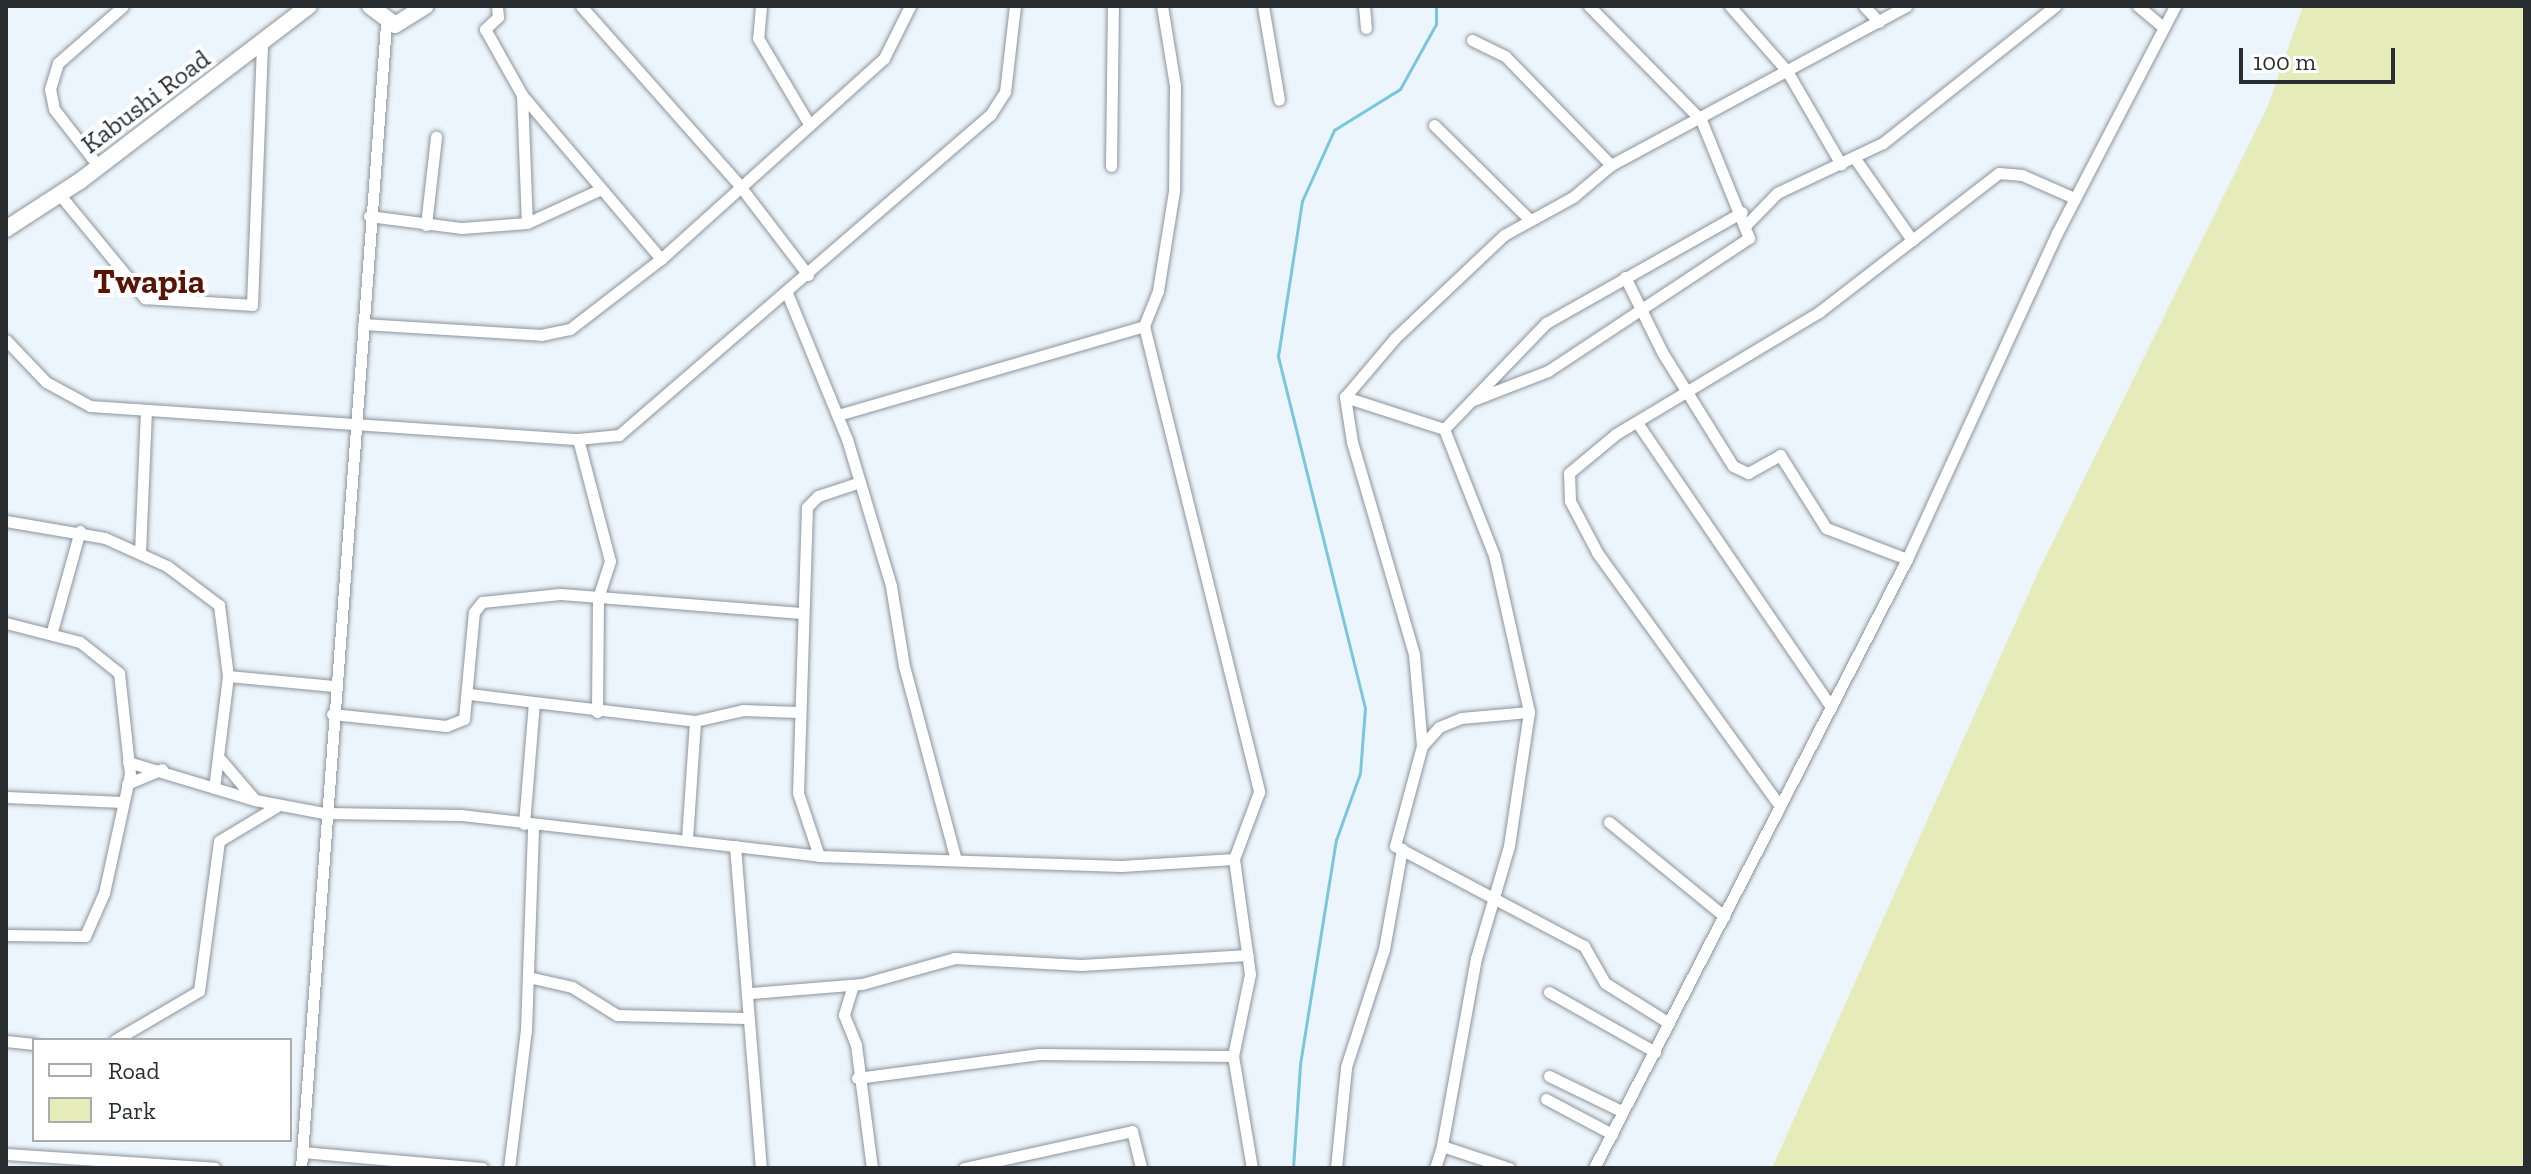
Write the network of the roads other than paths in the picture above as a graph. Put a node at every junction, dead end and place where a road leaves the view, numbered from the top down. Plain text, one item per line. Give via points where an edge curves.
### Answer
1 (123, 6) edge
2 (309, 6) edge
3 (370, 6) edge
4 (426, 6) edge
5 (497, 6) edge
6 (581, 6) edge
7 (761, 6) edge
8 (910, 6) edge
9 (1015, 6) edge
10 (1113, 6) edge
11 (1162, 6) edge
12 (1263, 6) edge
13 (1364, 6) edge
14 (1589, 6) edge
15 (1730, 6) edge
16 (1864, 6) edge
17 (1906, 6) edge
18 (2055, 6) edge
19 (2138, 6) edge
20 (2175, 6) edge
21 (1879, 22) junction
22 (386, 24) junction
23 (2163, 27) junction
24 (1366, 28) dead end
25 (1472, 40) dead end
26 (262, 44) junction
27 (1787, 71) junction
28 (522, 95) junction
29 (1279, 100) dead end
30 (1701, 120) junction
31 (809, 124) junction
32 (1434, 125) dead end
33 (436, 137) dead end
34 (1856, 160) junction
35 (1841, 164) junction
36 (1611, 165) junction
37 (1111, 166) dead end
38 (99, 167) junction
39 (740, 186) junction
40 (601, 189) junction
41 (60, 195) junction
42 (2074, 198) junction
43 (369, 216) junction
44 (1528, 218) junction
45 (1744, 218) junction
46 (527, 223) junction
47 (426, 225) junction
48 (6, 229) edge
49 (1912, 240) junction
50 (661, 259) junction
51 (808, 275) junction
52 (1625, 277) junction
53 (787, 293) junction
54 (1639, 309) junction
55 (363, 324) junction
56 (1144, 326) junction
57 (6, 340) edge
58 (1688, 392) junction
59 (1345, 397) junction
60 (1473, 400) junction
61 (146, 411) junction
62 (838, 415) junction
63 (1638, 424) junction
64 (358, 425) junction
65 (1444, 429) junction
66 (578, 439) junction
67 (860, 482) junction
68 (6, 521) edge
69 (80, 531) junction
70 (140, 553) junction
71 (1907, 559) junction
72 (598, 597) junction
73 (802, 613) junction
74 (6, 623) edge
75 (52, 631) junction
76 (228, 676) junction
77 (334, 686) junction
78 (470, 694) junction
79 (534, 702) junction
80 (1828, 703) junction
81 (597, 712) junction
82 (797, 712) junction
83 (1529, 712) junction
84 (332, 714) junction
85 (695, 721) junction
86 (1422, 746) junction
87 (221, 760) junction
88 (128, 762) junction
89 (162, 769) junction
90 (127, 784) junction
91 (214, 788) junction
92 (6, 797) edge
93 (255, 800) junction
94 (123, 802) junction
95 (1777, 802) junction
96 (279, 805) junction
97 (324, 813) junction
98 (1609, 822) dead end
99 (528, 824) junction
100 (687, 839) junction
101 (735, 846) junction
102 (1402, 849) junction
103 (819, 856) junction
104 (1234, 859) junction
105 (956, 860) junction
106 (1492, 898) junction
107 (1724, 916) junction
108 (6, 935) edge
109 (1248, 955) junction
110 (528, 977) junction
111 (853, 985) junction
112 (1549, 992) dead end
113 (751, 993) junction
114 (745, 1018) junction
115 (1669, 1023) junction
116 (118, 1038) edge
117 (6, 1041) edge
118 (32, 1044) edge
119 (1655, 1052) junction
120 (1233, 1056) junction
121 (1549, 1076) dead end
122 (857, 1078) junction
123 (1546, 1099) dead end
124 (1623, 1112) junction
125 (1612, 1134) junction
126 (1442, 1146) junction
127 (302, 1152) junction
128 (6, 1154) edge
129 (78, 1164) edge
130 (215, 1168) edge
131 (301, 1168) edge
132 (482, 1168) edge
133 (509, 1168) edge
134 (761, 1168) edge
135 (872, 1168) edge
136 (964, 1168) edge
137 (1141, 1168) edge
138 (1252, 1168) edge
139 (1336, 1168) edge
140 (1435, 1168) edge
141 (1509, 1168) edge
142 (1594, 1168) edge

1 - 38 street via 58,63 50,89 54,109
2 - 26 main road, Kabushi Road
3 - 22 main road
4 - 22 main road via 404,23
5 - 28 street via 498,17 485,29
6 - 39 street
7 - 31 street via 758,38
8 - 31 street via 905,26 884,58
9 - 51 street via 1005,92 990,115
10 - 37 street
11 - 56 street via 1175,85 1174,191 1158,291
12 - 29 street
13 - 24 street
14 - 30 street
15 - 27 street
16 - 21 street
17 - 21 street
18 - 34 street
19 - 23 street
20 - 23 street
21 - 27 street
22 - 43 street
23 - 42 street
25 - 36 street via 1505,56
26 - 38 main road, Kabushi Road
26 - 41 street via 252,305 145,298
27 - 30 street
27 - 35 street
28 - 40 street
28 - 46 street
30 - 36 street
30 - 45 street
31 - 39 street
32 - 44 street
33 - 47 street
34 - 35 street
34 - 49 street
35 - 45 street via 1777,193
36 - 44 street via 1573,197
38 - 41 main road, Kabushi Road
39 - 50 street
39 - 51 street
40 - 46 street
40 - 50 street
41 - 48 main road, Kabushi Road
42 - 49 street via 2022,175 1999,173
42 - 71 street
43 - 47 street
43 - 55 street
44 - 59 street via 1395,338
45 - 52 street
45 - 54 street via 1745,244
46 - 47 street
49 - 58 street via 1785,335
50 - 55 street via 582,321 541,335
51 - 53 street
52 - 54 street
52 - 60 street via 1546,323 1503,362
53 - 62 street
53 - 66 street via 639,421 607,438
54 - 58 street
54 - 60 street via 1548,371
55 - 64 street
56 - 62 street
56 - 104 street via 1259,792
57 - 61 street via 68,399
58 - 63 street
58 - 71 street via 1739,471 1780,455 1826,528
59 - 65 street
59 - 86 street via 1352,442 1414,654
60 - 65 street
61 - 64 street
61 - 70 street
62 - 67 street
63 - 80 street
63 - 95 street via 1576,464 1567,481 1570,501 1613,575
64 - 66 street
64 - 77 street
65 - 83 street via 1494,555
66 - 72 street via 610,561
67 - 73 street via 818,496 807,507
67 - 105 street
68 - 69 street
69 - 70 street
69 - 75 street
70 - 76 street via 219,605
71 - 80 street
72 - 73 street
72 - 78 street via 482,602 474,612
72 - 81 street
73 - 82 street
74 - 75 street
75 - 88 street via 106,658 119,673
76 - 77 street
76 - 87 street
77 - 84 street
78 - 79 street
78 - 84 street via 468,713 455,726
79 - 81 street
79 - 99 street
80 - 95 street
81 - 85 street
82 - 85 street via 743,710
82 - 103 street via 801,815
83 - 86 street via 1461,718 1439,727
83 - 106 street via 1509,846
84 - 97 street
85 - 100 street
86 - 102 street via 1395,846
87 - 91 street
87 - 93 street
88 - 89 street
88 - 90 street
89 - 90 street
89 - 91 street
90 - 94 street
91 - 93 street
92 - 94 street
93 - 96 street
94 - 108 street via 104,893 85,936
95 - 107 street
96 - 97 street
96 - 116 street via 219,841 199,991
97 - 99 street via 461,815
97 - 127 street
98 - 107 street
99 - 100 street
99 - 110 street
100 - 101 street
101 - 103 street
101 - 113 street
102 - 106 street
102 - 139 street via 1384,949 1346,1067
103 - 105 street
104 - 105 street via 1121,866
104 - 109 street
106 - 115 street via 1584,946 1605,983
106 - 126 street
107 - 115 street
109 - 111 street via 1081,965 955,958
109 - 120 street
110 - 114 street via 572,987 617,1015
110 - 133 street
111 - 113 street
111 - 122 street via 844,1015 856,1045
112 - 119 street
113 - 114 street
114 - 134 street
115 - 119 street
117 - 118 street
119 - 124 street
120 - 122 street via 1039,1054
120 - 138 street
121 - 124 street
122 - 135 street
123 - 125 street
124 - 125 street
125 - 142 street
126 - 140 street
126 - 141 street
127 - 131 street
127 - 132 street
128 - 129 street
129 - 130 street
136 - 137 street via 1132,1131

